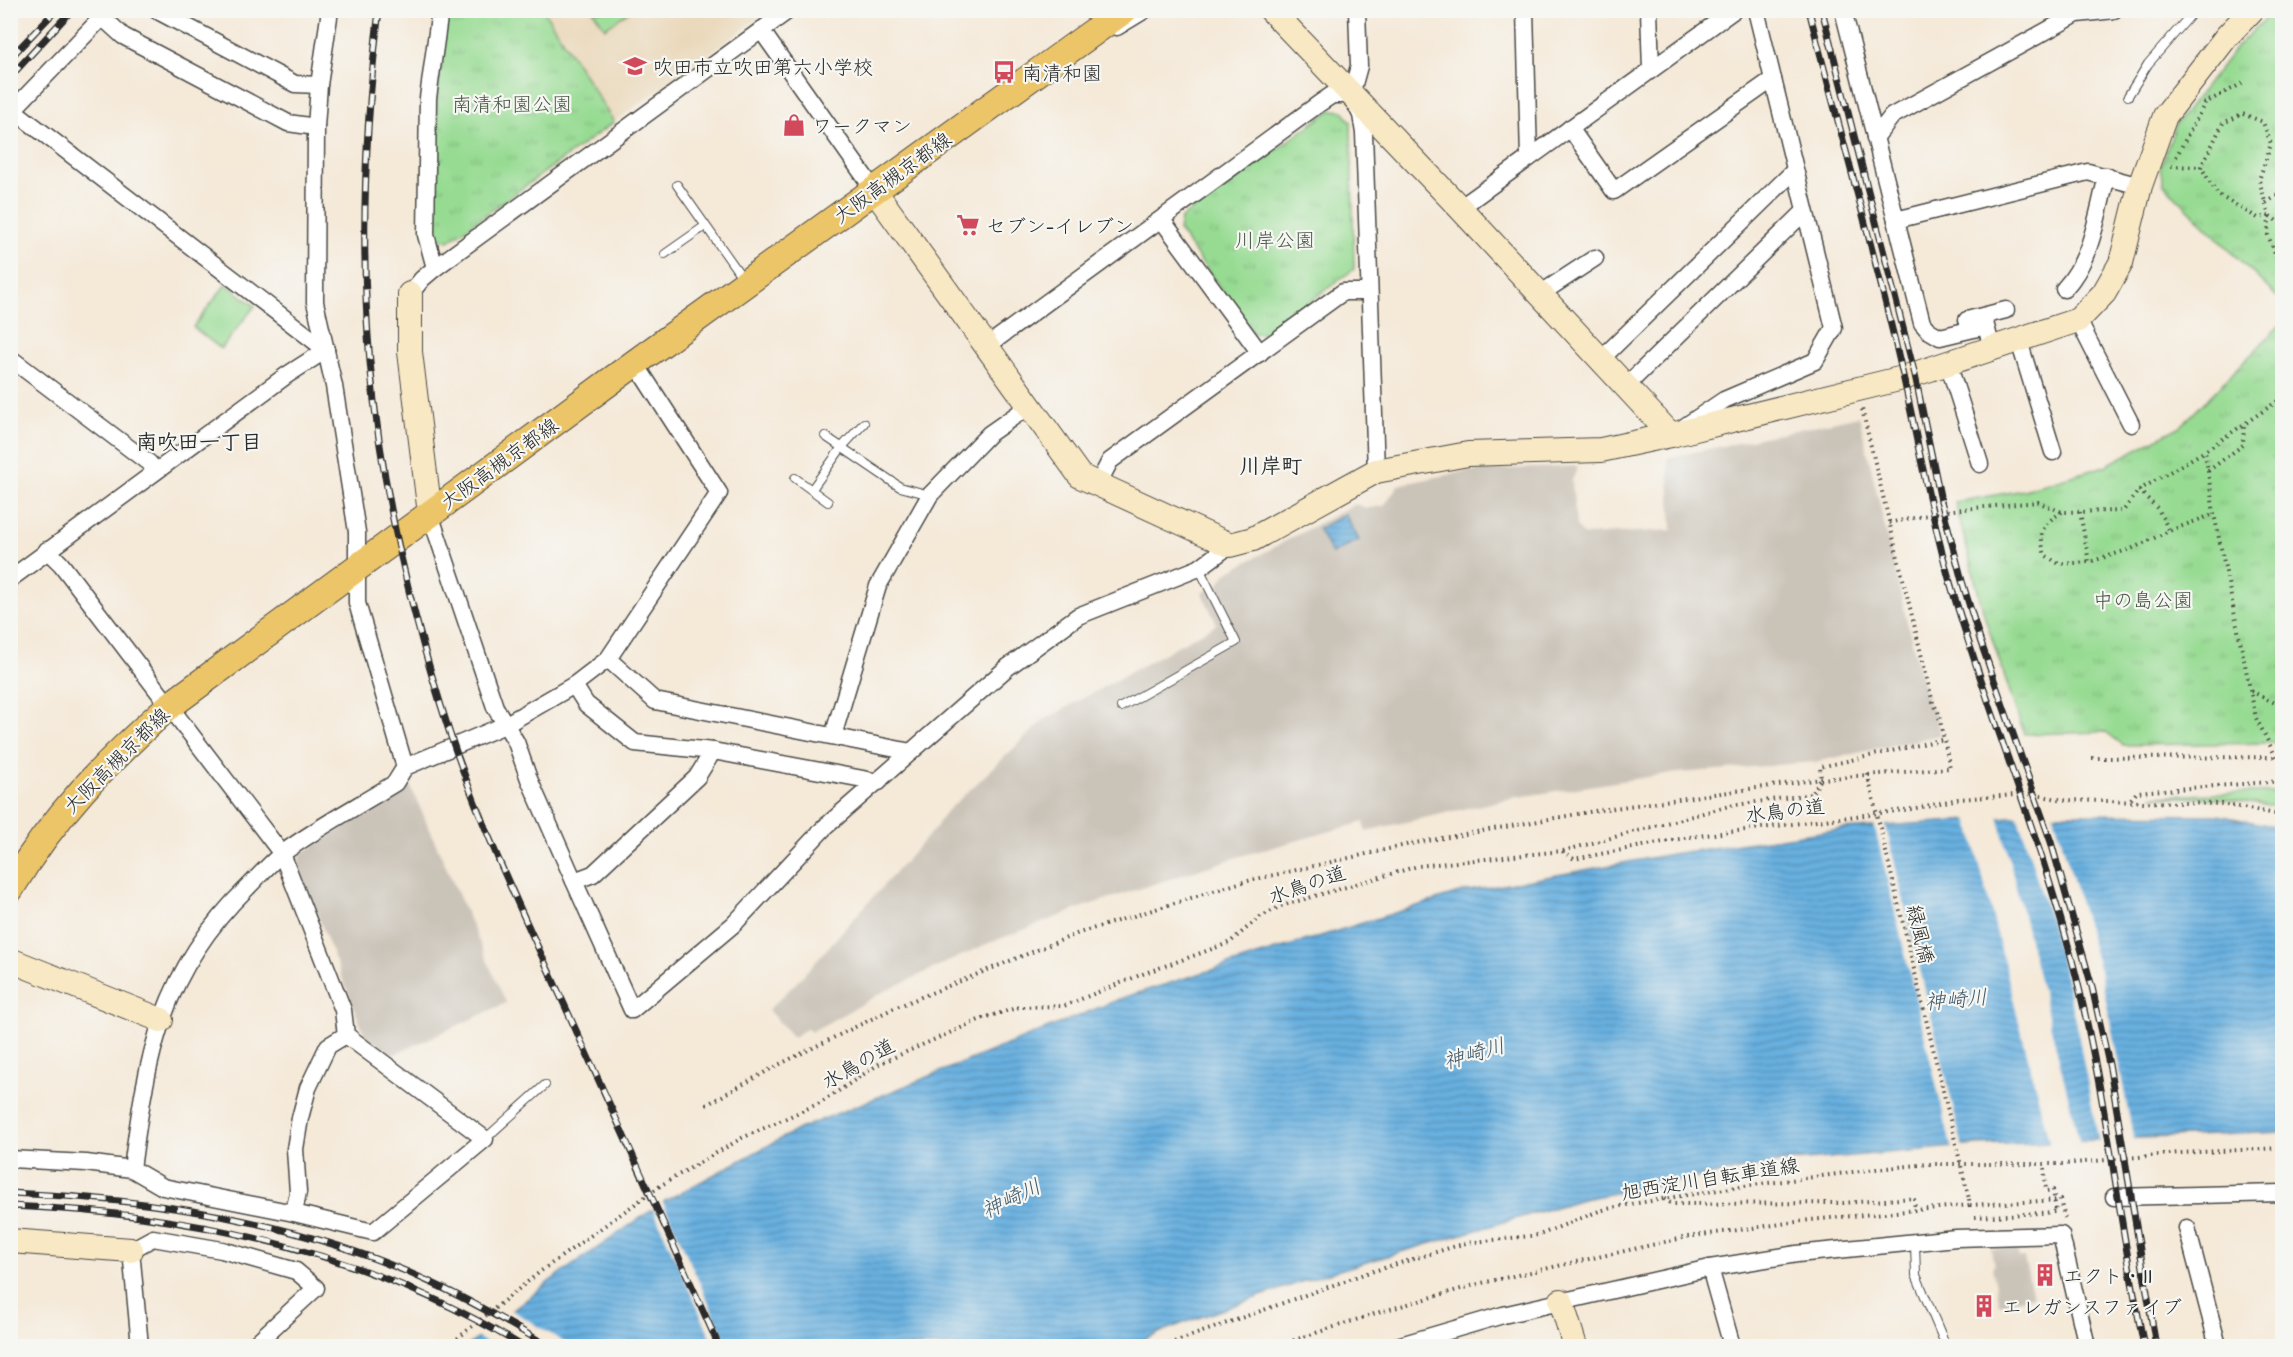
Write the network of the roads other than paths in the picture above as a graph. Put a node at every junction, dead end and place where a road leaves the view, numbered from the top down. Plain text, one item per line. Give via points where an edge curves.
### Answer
1 (156, 10) edge
2 (330, 10) edge
3 (440, 10) edge
4 (789, 10) edge
5 (1107, 10) edge
6 (1124, 10) edge
7 (1145, 10) edge
8 (1271, 10) edge
9 (1357, 10) edge
10 (1525, 10) edge
11 (1649, 10) edge
12 (1734, 10) edge
13 (1756, 10) edge
14 (1844, 10) edge
15 (2114, 10) edge
16 (2195, 10) edge
17 (2252, 10) edge
18 (106, 14) edge
19 (761, 30) junction
20 (1651, 70) junction
21 (1773, 79) junction
22 (1028, 80) junction
23 (319, 85) junction
24 (1351, 95) junction
25 (2128, 96) dead end
26 (12, 111) edge
27 (316, 127) junction
28 (1570, 128) junction
29 (1875, 138) junction
30 (1529, 158) junction
31 (1795, 170) junction
32 (2107, 176) junction
33 (677, 185) dead end
34 (2139, 186) junction
35 (873, 190) junction
36 (1460, 208) junction
37 (1806, 211) junction
38 (1162, 220) junction
39 (1896, 220) junction
40 (705, 226) junction
41 (665, 254) dead end
42 (1595, 258) dead end
43 (435, 268) junction
44 (746, 283) junction
45 (2064, 289) dead end
46 (1369, 292) junction
47 (410, 294) joint
48 (1540, 294) junction
49 (2006, 310) dead end
50 (2078, 320) junction
51 (1928, 330) junction
52 (2019, 341) junction
53 (987, 346) junction
54 (1992, 349) junction
55 (326, 350) junction
56 (1260, 353) junction
57 (1601, 359) junction
58 (12, 361) edge
59 (635, 363) junction
60 (1948, 363) junction
61 (1626, 386) junction
62 (1029, 406) junction
63 (864, 423) dead end
64 (2131, 424) dead end
65 (1671, 435) junction
66 (825, 436) dead end
67 (842, 447) junction
68 (2053, 452) dead end
69 (1980, 464) dead end
70 (156, 471) junction
71 (1376, 471) junction
72 (795, 478) dead end
73 (1098, 484) junction
74 (812, 489) junction
75 (930, 495) junction
76 (828, 502) dead end
77 (430, 514) junction
78 (1230, 545) junction
79 (47, 550) junction
80 (1199, 568) junction
81 (357, 570) junction
82 (10, 579) edge
83 (608, 659) junction
84 (574, 685) junction
85 (168, 707) junction
86 (1121, 707) dead end
87 (505, 725) junction
88 (833, 736) junction
89 (713, 751) junction
90 (911, 752) junction
91 (405, 767) junction
92 (879, 782) junction
93 (282, 854) junction
94 (574, 881) junction
95 (10, 889) edge
96 (10, 960) edge
97 (161, 1020) junction
98 (346, 1035) junction
99 (545, 1085) dead end
100 (484, 1139) junction
101 (10, 1159) edge
102 (132, 1169) junction
103 (2283, 1193) edge
104 (2114, 1197) dead end
105 (294, 1213) junction
106 (2187, 1228) dead end
107 (10, 1241) edge
108 (1915, 1243) junction
109 (131, 1250) junction
110 (1710, 1268) junction
111 (1561, 1301) junction
112 (1727, 1345) edge
113 (140, 1347) edge
114 (253, 1347) edge
115 (1397, 1347) edge
116 (1575, 1347) edge
117 (1946, 1347) edge
118 (2087, 1347) edge
119 (2218, 1347) edge

1 - 23 street via 295,84
2 - 23 street
3 - 43 street via 428,98 426,235
4 - 19 street
5 - 22 street, 大阪高槻京都線
6 - 22 main road, 大阪高槻京都線
7 - 22 street, 大阪高槻京都線
8 - 24 street
9 - 24 street via 1359,66
10 - 30 street
11 - 20 street
12 - 20 street
13 - 21 street
14 - 29 street
15 - 29 street via 2077,14 1892,116
16 - 25 lane via 2148,64
17 - 34 street via 2165,116
18 - 26 street
18 - 27 street via 123,36 288,123
19 - 35 street
19 - 43 street
20 - 28 street
21 - 28 street via 1614,191
21 - 31 street
22 - 35 main road, 大阪高槻京都線
23 - 27 street
24 - 36 street
24 - 38 street via 1332,95
24 - 46 street via 1364,133
26 - 55 street
27 - 55 street via 315,302
28 - 30 street
29 - 39 street
30 - 36 street
31 - 37 street
31 - 57 street
32 - 34 street
32 - 39 street via 2088,172
32 - 45 street via 2085,259
33 - 40 lane
34 - 50 street via 2121,262 2104,293
35 - 44 main road, 大阪高槻京都線
35 - 53 street
36 - 48 street
37 - 61 street
37 - 65 street via 1834,328 1815,361 1724,400
38 - 53 street
38 - 56 street
39 - 51 street via 1922,323
40 - 41 lane
40 - 44 lane
42 - 48 street
43 - 47 street
44 - 59 main road, 大阪高槻京都線
46 - 56 street via 1343,292
46 - 71 street
47 - 77 street via 410,352
48 - 57 street
49 - 51 street
50 - 52 street
50 - 64 street
51 - 54 street via 1940,337 1986,326
52 - 54 street
52 - 68 street
53 - 62 street
54 - 60 street
55 - 70 street
55 - 81 street via 357,532
56 - 73 street via 1110,461
57 - 61 street
58 - 70 street
59 - 77 main road, 大阪高槻京都線
59 - 83 street via 719,493
60 - 65 street via 1904,378
60 - 69 street
61 - 65 street
62 - 73 street via 1080,476
62 - 75 street via 989,434
63 - 67 lane
65 - 71 street via 1600,450 1468,454
66 - 67 lane
67 - 74 lane
67 - 75 lane via 900,487
70 - 79 street
71 - 78 street via 1253,539
72 - 74 lane
73 - 78 street
74 - 76 lane
75 - 88 street via 878,585
77 - 81 main road, 大阪高槻京都線
77 - 87 street via 495,707
78 - 80 street
79 - 82 street
79 - 85 street
80 - 86 lane via 1236,642
80 - 90 street via 1078,616 1008,666
81 - 85 main road, 大阪高槻京都線
81 - 91 street via 357,603
83 - 84 street
83 - 88 street via 655,701
84 - 87 street
84 - 89 street via 586,704 635,743
85 - 93 street
85 - 95 main road, 大阪高槻京都線 via 60,815
87 - 91 street
87 - 94 street via 516,742
88 - 90 street
89 - 92 street
89 - 94 street via 697,777 602,866
90 - 92 street
91 - 93 street via 395,783
92 - 94 street via 824,828 734,924 632,1010
93 - 97 street via 206,932
93 - 98 street via 343,1010
96 - 97 street
97 - 102 street via 142,1093
98 - 100 street
98 - 105 street via 328,1046 308,1088 295,1149 298,1192
99 - 100 lane
100 - 105 street via 373,1233
101 - 102 street
102 - 105 street via 163,1187
103 - 104 street
106 - 119 street
107 - 109 street
108 - 110 street via 1797,1254
108 - 117 lane via 1916,1275
108 - 118 street via 2061,1235
109 - 113 street
109 - 114 street via 153,1239 222,1250 296,1270 316,1288
110 - 111 street
110 - 112 street
111 - 115 street
111 - 116 street

